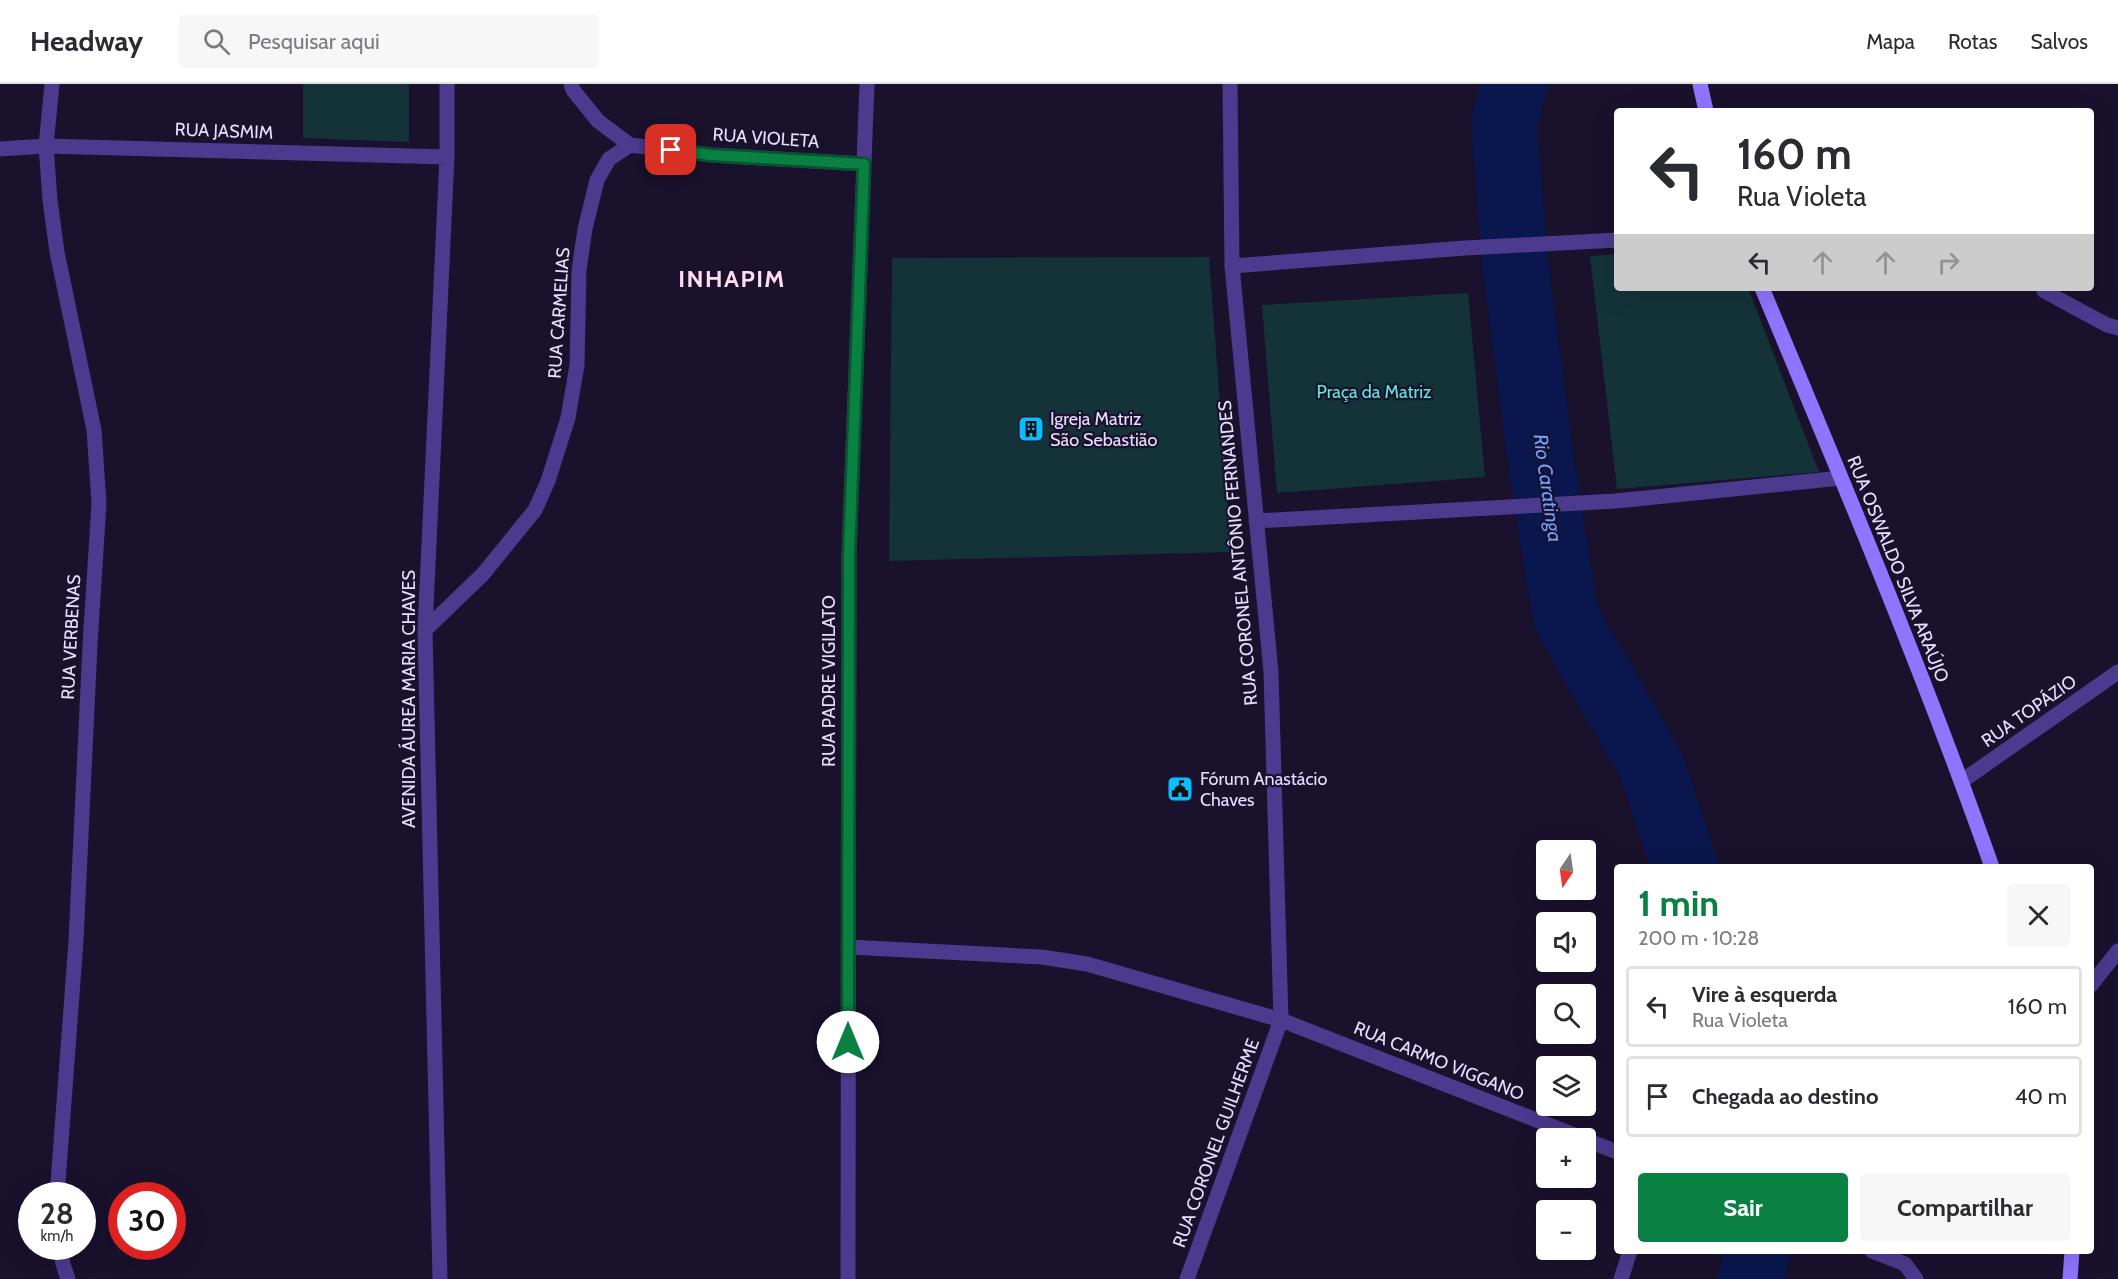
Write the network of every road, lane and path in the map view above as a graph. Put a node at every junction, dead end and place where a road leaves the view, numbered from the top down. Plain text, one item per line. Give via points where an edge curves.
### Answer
1 (52, 84) edge
2 (447, 84) edge
3 (571, 84) edge
4 (867, 84) edge
5 (1230, 84) edge
6 (1700, 84) edge
7 (1705, 108) edge
8 (46, 146) junction
9 (630, 146) junction
10 (0, 149) edge
11 (447, 157) junction
12 (864, 164) junction
13 (1614, 240) edge
14 (1232, 266) junction
15 (1763, 291) edge
16 (2044, 291) dead end
17 (2118, 328) edge
18 (1841, 478) junction
19 (1256, 521) junction
20 (425, 630) junction
21 (2118, 672) edge
22 (1962, 781) junction
23 (1991, 864) edge
24 (848, 947) junction
25 (2118, 951) edge
26 (2094, 981) edge
27 (1281, 1020) junction
28 (1556, 1128) edge
29 (1596, 1144) edge
30 (1614, 1151) edge
31 (58, 1182) edge
32 (1629, 1254) edge
33 (1891, 1254) edge
34 (2072, 1254) edge
35 (1910, 1257) edge
36 (62, 1260) edge
37 (68, 1279) edge
38 (440, 1279) edge
39 (849, 1279) edge
40 (1187, 1279) edge
41 (1621, 1279) edge
42 (1916, 1279) edge
43 (2070, 1279) edge

1 - 8 street, RUA VERBENAS
2 - 11 street, AVENIDA ÁUREA MARIA CHAVES
3 - 9 street via 598,121
4 - 12 street, RUA PADRE VIGILATO
5 - 14 street, RUA CORONEL ANTÔNIO FERNANDES
6 - 7 main road
8 - 10 street, RUA JASMIM
8 - 11 street, RUA JASMIM
8 - 31 street, RUA VERBENAS via 57,252 94,430 99,503 76,941
9 - 12 street, RUA VIOLETA
9 - 20 street, RUA CARMELIAS via 609,159 597,180 592,200 579,270 577,366 568,418 548,481 535,510 483,574
11 - 20 street, AVENIDA ÁUREA MARIA CHAVES
12 - 24 street, RUA PADRE VIGILATO via 849,554
13 - 14 street
14 - 19 street, RUA CORONEL ANTÔNIO FERNANDES
15 - 18 main road, RUA OSWALDO SILVA ARAÚJO
16 - 17 street
18 - 19 street via 1616,501
18 - 22 main road, RUA OSWALDO SILVA ARAÚJO
19 - 27 street, RUA CORONEL ANTÔNIO FERNANDES via 1271,672
20 - 38 street, AVENIDA ÁUREA MARIA CHAVES
21 - 22 street, RUA TOPÁZIO
22 - 23 main road, RUA OSWALDO SILVA ARAÚJO
24 - 27 street, RUA CARMO VIGGANO via 1042,957 1087,964
24 - 39 street, RUA PADRE VIGILATO
25 - 26 street
27 - 28 street, RUA CARMO VIGGANO
27 - 40 street, RUA CORONEL GUILHERME
29 - 30 street, RUA CARMO VIGGANO
32 - 41 street
33 - 35 street
34 - 43 main road
35 - 42 street
36 - 37 street

